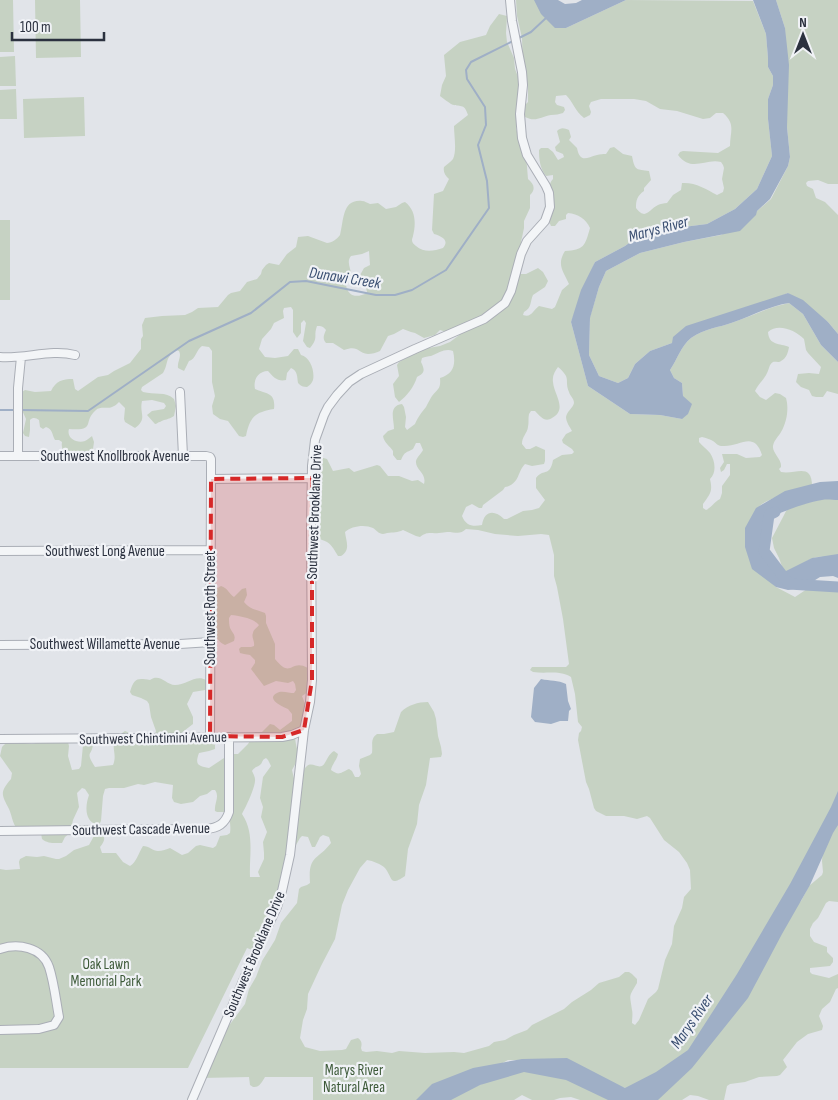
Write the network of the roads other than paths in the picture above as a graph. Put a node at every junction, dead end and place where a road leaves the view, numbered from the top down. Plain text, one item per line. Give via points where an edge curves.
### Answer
1 (510, 0) edge
2 (76, 355) dead end
3 (0, 357) edge
4 (21, 357) junction
5 (180, 392) dead end
6 (0, 456) edge
7 (18, 456) junction
8 (184, 456) junction
9 (312, 478) junction
10 (211, 479) junction
11 (211, 550) junction
12 (0, 551) edge
13 (210, 642) junction
14 (0, 645) edge
15 (304, 730) junction
16 (210, 736) junction
17 (229, 737) junction
18 (0, 739) edge
19 (0, 832) edge
20 (0, 949) edge
21 (0, 1030) edge
22 (192, 1100) edge

1 - 9 street, Southwest Brooklane Drive via 522,72 522,138 527,154 549,193 550,207 545,221 528,241 519,258 512,291 497,310 484,319 361,374 337,395 324,415 315,440
2 - 4 street via 60,353
3 - 4 street
4 - 7 street
5 - 8 street
6 - 7 street, Southwest Knollbrook Avenue
7 - 8 street, Southwest Knollbrook Avenue
8 - 10 street, Southwest Knollbrook Avenue via 210,457
9 - 10 street
9 - 15 street, Southwest Brooklane Drive via 312,680
10 - 11 street, Southwest Roth Street
11 - 12 street, Southwest Long Avenue
11 - 13 street, Southwest Roth Street
13 - 14 street, Southwest Willamette Avenue
13 - 16 street, Southwest Roth Street
15 - 17 street, Southwest Chintimini Avenue via 282,737
15 - 22 street, Southwest Brooklane Drive via 290,855 282,891
16 - 17 street, Southwest Chintimini Avenue
16 - 18 street, Southwest Chintimini Avenue
17 - 19 street, Southwest Cascade Avenue via 229,812 225,822 218,827
20 - 21 street via 24,946 39,953 48,966 59,1017 54,1025 39,1030

